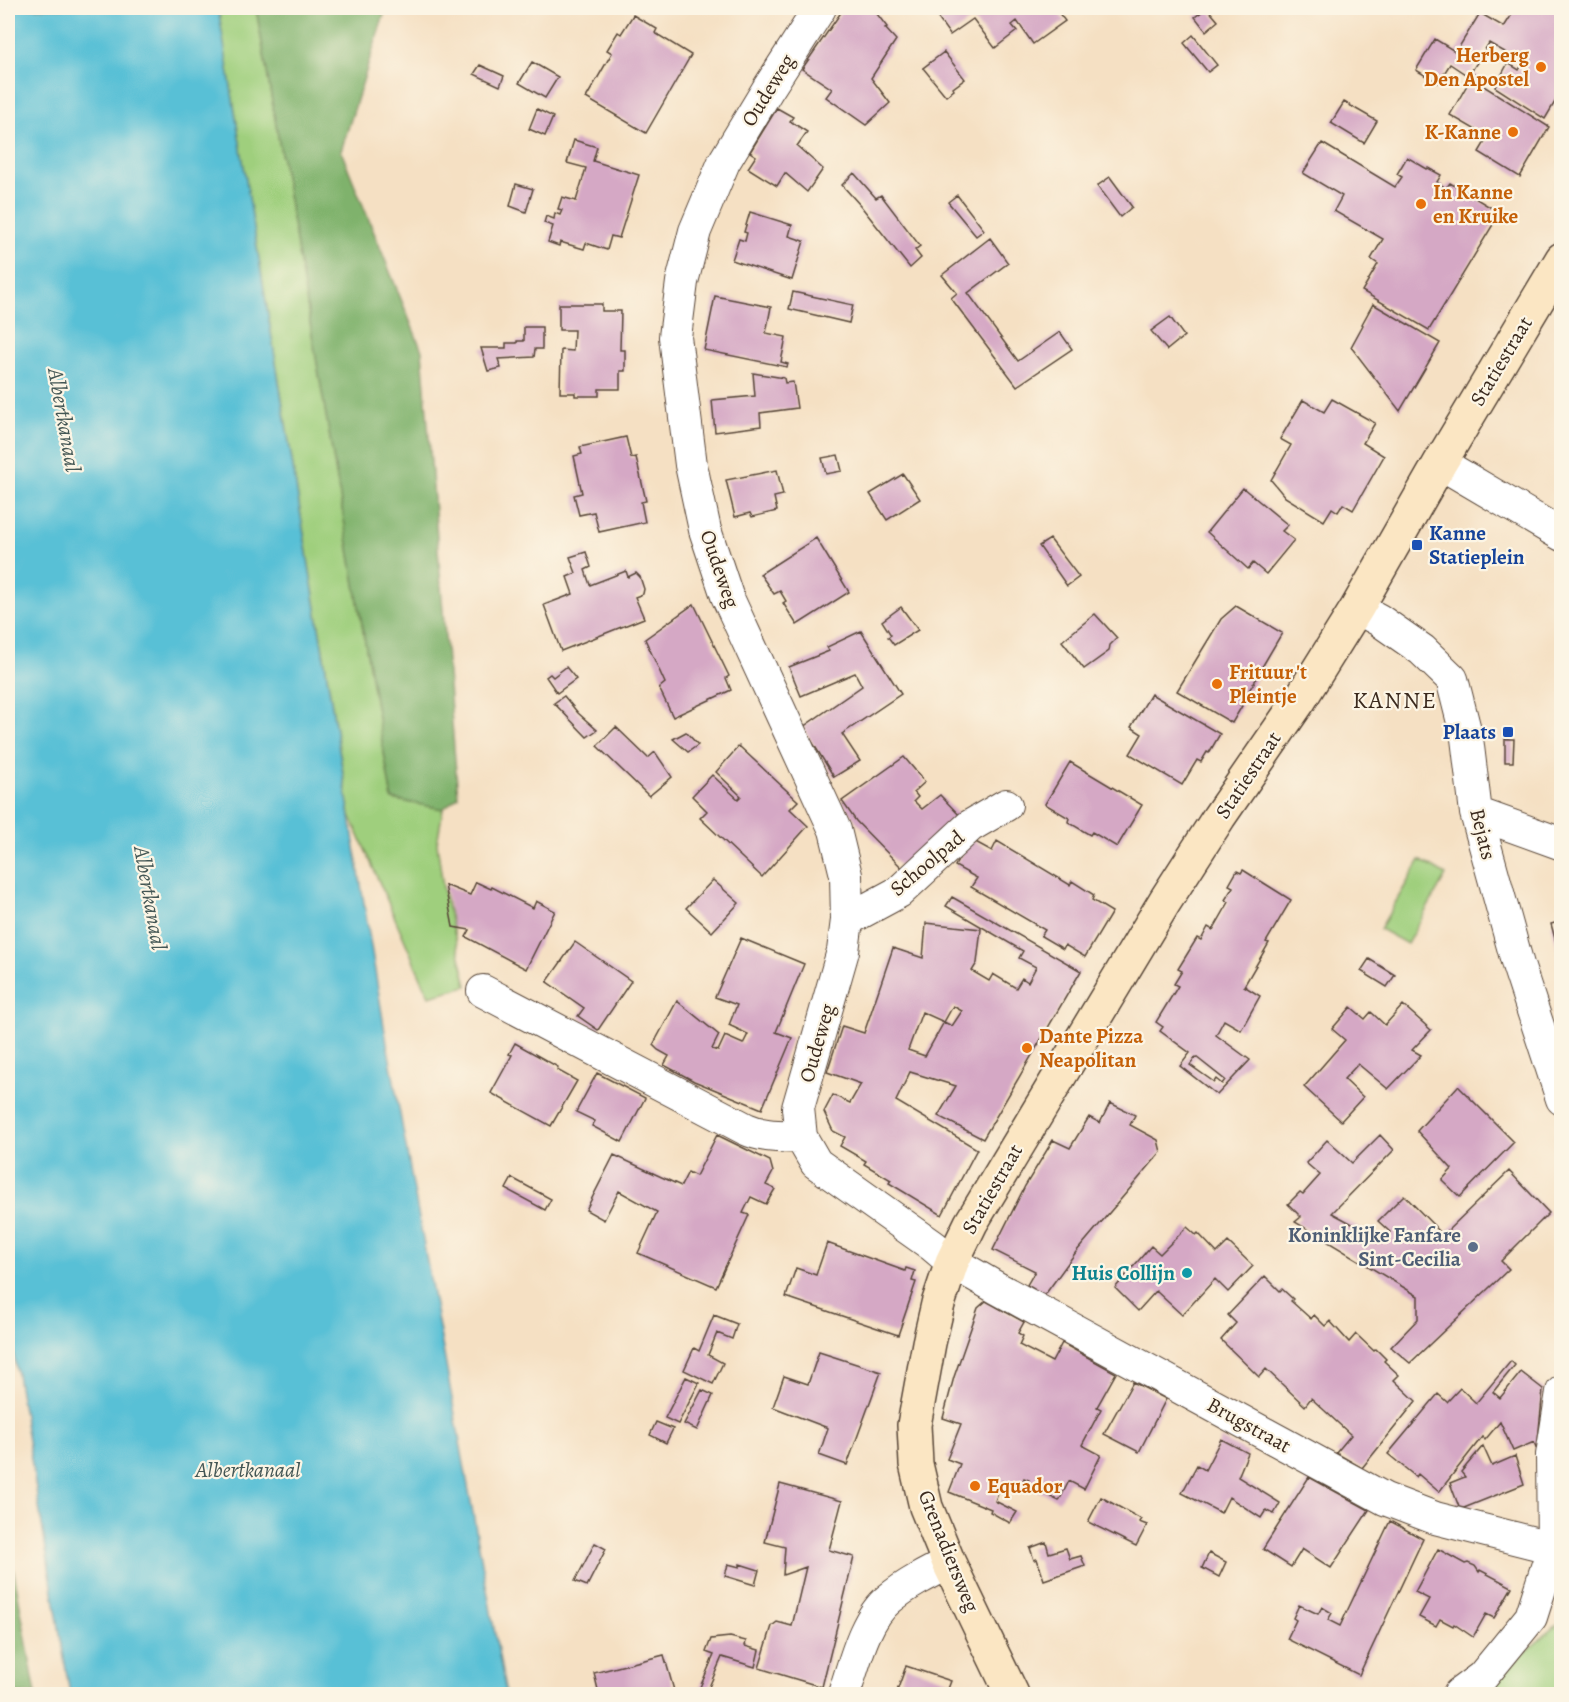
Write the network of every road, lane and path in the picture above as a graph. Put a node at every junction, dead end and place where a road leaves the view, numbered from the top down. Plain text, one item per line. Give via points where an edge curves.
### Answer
1 (820, 8) edge
2 (1562, 258) edge
3 (1440, 463) junction
4 (1562, 536) edge
5 (1357, 608) junction
6 (1006, 805) dead end
7 (1476, 813) junction
8 (1562, 844) edge
9 (847, 920) junction
10 (483, 991) dead end
11 (1562, 1099) edge
12 (801, 1137) junction
13 (952, 1262) junction
14 (1562, 1392) edge
15 (1557, 1549) edge
16 (949, 1563) junction
17 (844, 1695) edge
18 (1012, 1695) edge
19 (1459, 1695) edge

1 - 9 street, Oudeweg via 724,162 695,231 682,282 675,337 705,531 727,597 835,830 846,875
2 - 3 main road, Statiestraat
3 - 4 street
3 - 5 main road, Statiestraat
5 - 7 street, Bejats via 1422,650 1452,679 1467,738
5 - 13 main road, Statiestraat via 1165,901 971,1223
6 - 9 street, Schoolpad via 970,826 898,892
7 - 8 street
7 - 11 street, Bejats via 1518,965
9 - 12 street, Oudeweg via 843,951 798,1108
10 - 12 street via 746,1129 768,1136
12 - 13 street, Oudeweg via 816,1163
13 - 15 street, Brugstraat via 1385,1499 1435,1518
13 - 16 main road, Grenadiersweg via 938,1304 914,1425 916,1464 926,1507
14 - 15 street via 1551,1455
15 - 19 street via 1531,1617 1482,1677
16 - 17 street via 888,1599 867,1627
16 - 18 main road, Grenadiersweg

